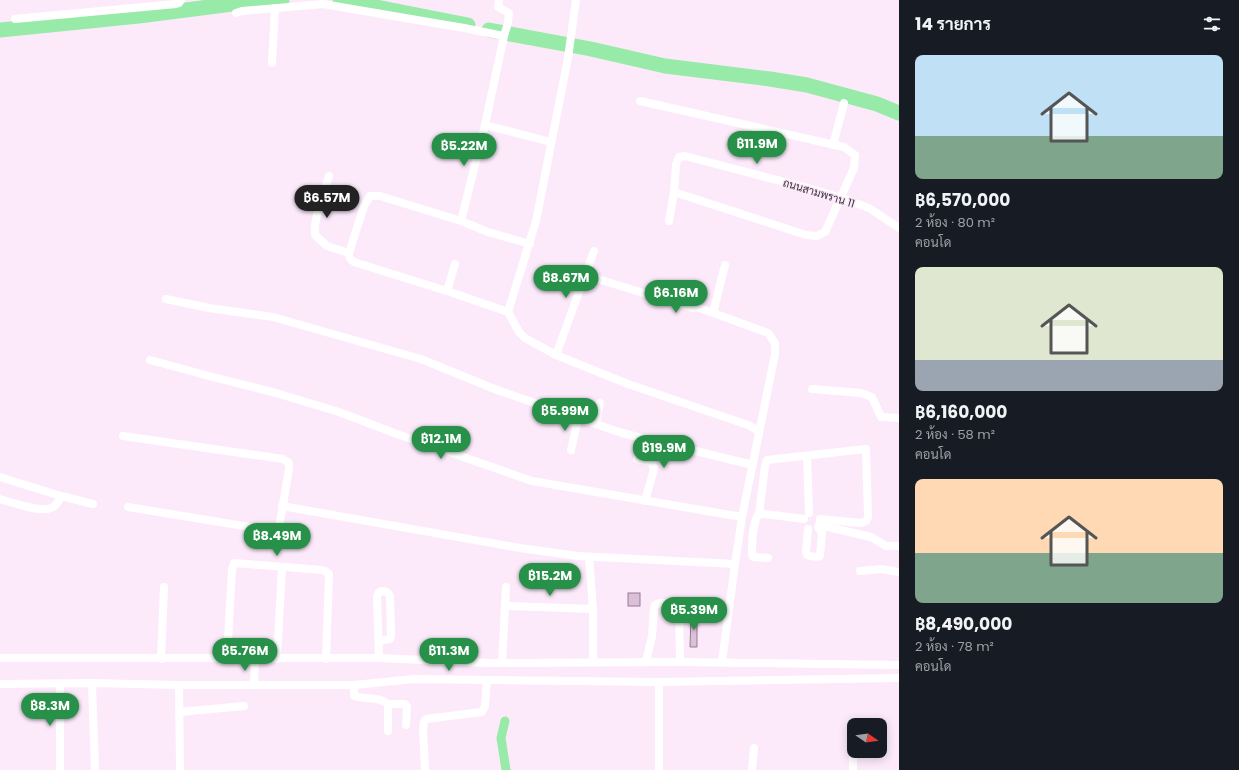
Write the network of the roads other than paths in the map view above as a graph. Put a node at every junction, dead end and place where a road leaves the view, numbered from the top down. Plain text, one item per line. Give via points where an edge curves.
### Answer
1 (181, 0) edge
2 (499, 0) edge
3 (576, 0) edge
4 (275, 8) junction
5 (236, 13) dead end
6 (15, 19) dead end
7 (505, 35) junction
8 (272, 63) dead end
9 (640, 101) dead end
10 (844, 103) dead end
11 (485, 125) junction
12 (551, 142) junction
13 (834, 145) junction
14 (329, 176) dead end
15 (674, 192) junction
16 (841, 198) junction
17 (669, 220) dead end
18 (461, 221) junction
19 (899, 228) edge
20 (530, 244) junction
21 (594, 251) dead end
22 (349, 253) junction
23 (455, 264) dead end
24 (725, 265) dead end
25 (585, 275) junction
26 (447, 291) junction
27 (166, 299) dead end
28 (508, 312) junction
29 (713, 313) junction
30 (556, 354) junction
31 (150, 360) dead end
32 (812, 389) dead end
33 (600, 403) dead end
34 (899, 418) edge
35 (578, 419) junction
36 (596, 424) junction
37 (759, 431) junction
38 (123, 436) dead end
39 (571, 450) dead end
40 (807, 456) junction
41 (637, 460) dead end
42 (753, 466) junction
43 (0, 477) edge
44 (61, 496) junction
45 (0, 499) edge
46 (645, 501) junction
47 (93, 504) dead end
48 (282, 506) junction
49 (128, 507) dead end
50 (759, 514) junction
51 (806, 516) junction
52 (742, 517) junction
53 (819, 524) junction
54 (808, 529) junction
55 (899, 546) edge
56 (589, 556) junction
57 (768, 558) dead end
58 (734, 564) junction
59 (282, 567) junction
60 (860, 571) dead end
61 (899, 572) edge
62 (164, 587) dead end
63 (506, 587) dead end
64 (698, 602) dead end
65 (679, 603) junction
66 (506, 606) junction
67 (593, 609) junction
68 (379, 641) junction
69 (0, 658) edge
70 (379, 658) junction
71 (161, 659) junction
72 (227, 659) junction
73 (255, 659) junction
74 (277, 659) junction
75 (326, 659) junction
76 (593, 662) junction
77 (646, 662) junction
78 (680, 662) junction
79 (722, 662) junction
80 (502, 663) junction
81 (899, 665) edge
82 (899, 678) edge
83 (487, 680) junction
84 (659, 682) junction
85 (92, 683) junction
86 (0, 684) edge
87 (60, 684) junction
88 (179, 685) junction
89 (254, 685) junction
90 (354, 685) junction
91 (388, 704) junction
92 (244, 706) dead end
93 (179, 712) junction
94 (406, 725) dead end
95 (388, 731) dead end
96 (754, 748) dead end
97 (853, 758) edge
98 (60, 770) edge
99 (95, 770) edge
100 (180, 770) edge
101 (425, 770) edge
102 (658, 770) edge
103 (752, 770) edge
104 (853, 770) edge

1 - 6 street via 176,4
2 - 7 street via 498,7 509,13
3 - 12 street via 568,58
4 - 5 street
4 - 7 street via 323,4
4 - 8 street
7 - 11 street
9 - 13 street
10 - 13 street
11 - 12 street
11 - 18 street
12 - 20 street
13 - 16 street via 844,147 855,156 854,168
14 - 22 street via 314,229 315,235 327,246
15 - 16 street via 806,235 817,236 825,232
15 - 16 street, ถนนสามพราน 11 via 676,164 679,157 685,156
15 - 17 street, ถนนสามพราน 11
16 - 19 street, ถนนสามพราน 11 via 869,208
18 - 20 street
18 - 22 street via 380,196 370,196 364,206
20 - 28 street
21 - 25 street
22 - 26 street via 352,261 357,263
23 - 26 street
24 - 29 street
25 - 29 street
25 - 30 street
26 - 28 street
27 - 35 street via 273,317 421,359
28 - 30 street via 525,338
29 - 37 street via 768,333 775,343
30 - 37 street via 628,384
31 - 46 street via 276,392 532,481
32 - 34 street via 872,397 881,417
33 - 36 street
35 - 36 street
35 - 39 street
36 - 42 street
37 - 42 street
38 - 48 street via 283,459 289,463 289,469
40 - 50 street via 767,460
40 - 51 street
40 - 53 street via 866,449 866,521
41 - 46 street via 651,462 654,470
42 - 52 street
43 - 44 street
44 - 45 street via 58,503 43,510
44 - 47 street
46 - 52 street
48 - 49 street via 279,528 274,531
48 - 56 street via 520,548
50 - 51 street
50 - 57 street via 754,525 752,555
51 - 53 street via 816,514
51 - 54 street via 804,525
52 - 58 street
53 - 54 street via 814,530
53 - 54 street via 822,533 820,556 807,555
53 - 55 street via 871,537 886,546
56 - 58 street
56 - 67 street
58 - 79 street
59 - 72 street via 233,564
59 - 74 street
59 - 75 street via 322,570 329,574
60 - 61 street via 881,569
62 - 71 street
63 - 66 street
64 - 65 street
65 - 77 street via 655,605
65 - 78 street
66 - 67 street
66 - 80 street
67 - 76 street
68 - 68 street via 377,597 379,592 384,591 390,596 391,636 390,639
68 - 70 street
69 - 71 street
70 - 75 street
70 - 80 street
71 - 72 street
72 - 73 street
73 - 74 street
73 - 89 street
74 - 75 street
76 - 77 street
76 - 80 street
77 - 78 street
78 - 79 street
79 - 81 street
82 - 84 street
83 - 84 street
83 - 90 street via 414,679
83 - 101 street via 485,706 482,712 426,719 423,728
84 - 102 street
85 - 87 street
85 - 88 street
85 - 99 street
86 - 87 street
87 - 98 street
88 - 89 street
88 - 93 street
89 - 90 street
90 - 91 street via 354,696 377,698
91 - 94 street via 406,704
91 - 95 street
92 - 93 street
93 - 100 street
96 - 103 street
97 - 104 street

